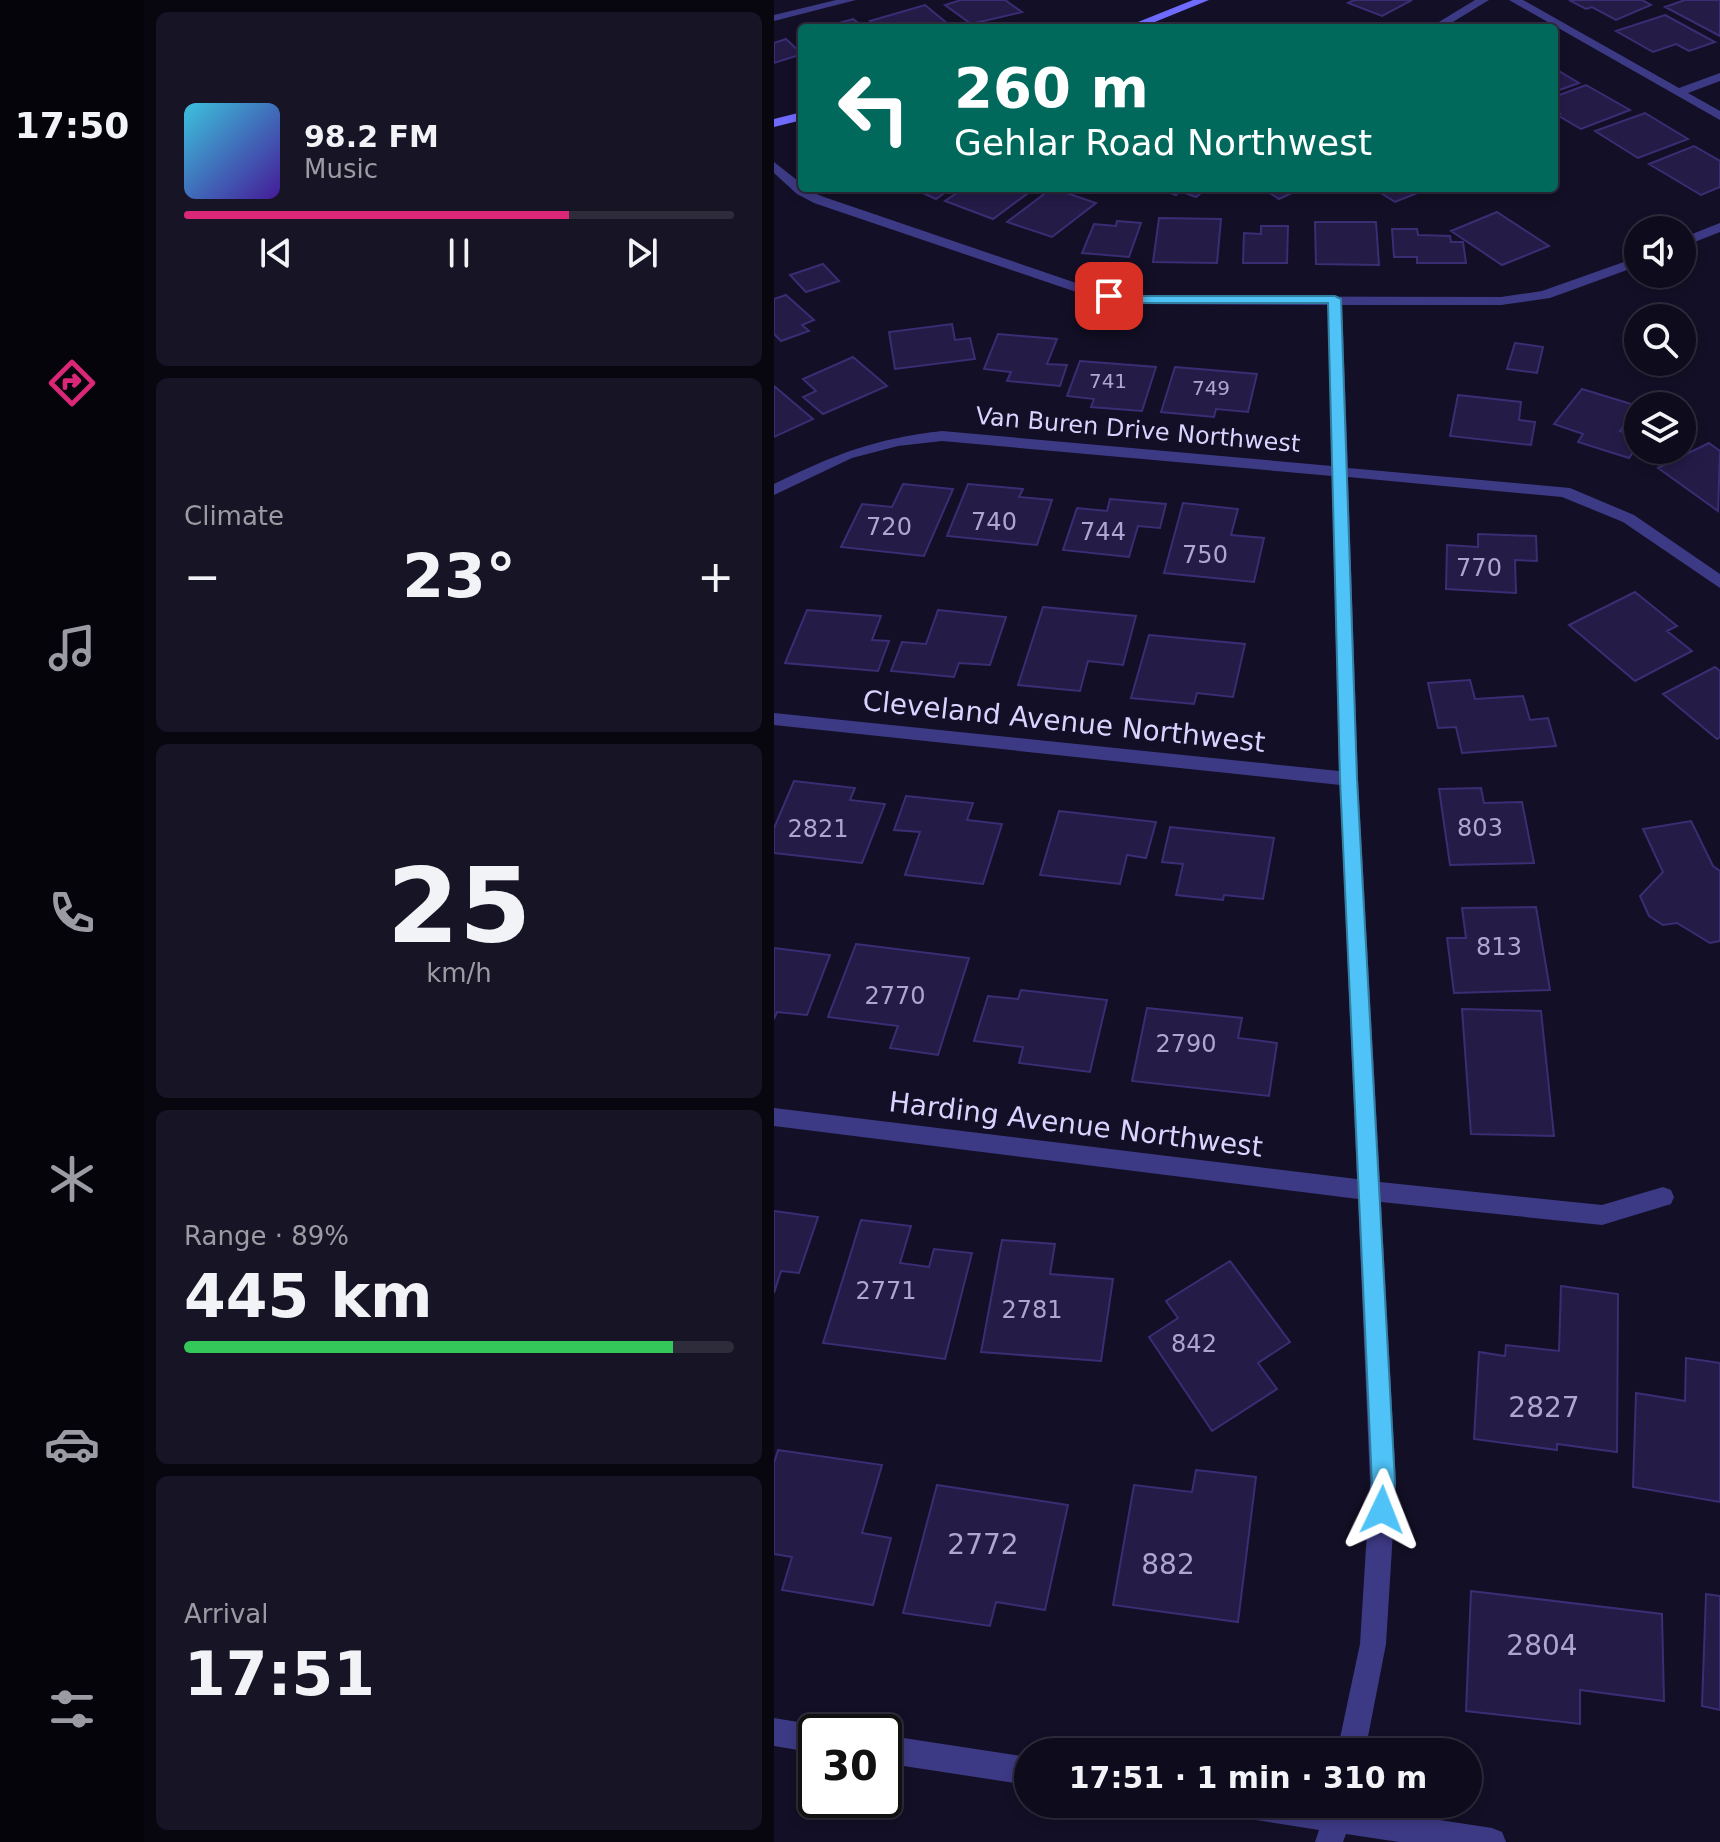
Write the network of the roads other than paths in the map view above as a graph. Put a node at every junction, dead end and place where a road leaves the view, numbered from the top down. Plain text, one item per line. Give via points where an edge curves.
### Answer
1 (850, 0) edge
2 (1203, 0) edge
3 (1483, 0) edge
4 (1515, 0) edge
5 (774, 18) edge
6 (1140, 24) edge
7 (1442, 24) edge
8 (1558, 24) edge
9 (1558, 24) edge
10 (1720, 77) edge
11 (1678, 92) junction
12 (1720, 116) edge
13 (798, 117) edge
14 (774, 123) edge
15 (774, 166) edge
16 (798, 187) edge
17 (804, 192) edge
18 (1720, 227) edge
19 (1696, 237) edge
20 (1624, 266) edge
21 (1335, 299) junction
22 (1342, 472) junction
23 (774, 490) edge
24 (1720, 582) edge
25 (774, 719) edge
26 (1349, 779) junction
27 (774, 1117) edge
28 (1371, 1191) junction
29 (1663, 1197) dead end
30 (774, 1732) edge
31 (798, 1736) edge
32 (1354, 1738) edge
33 (902, 1752) edge
34 (1014, 1769) edge
35 (1336, 1821) edge
36 (1492, 1842) edge

1 - 5 street
2 - 6 main road
3 - 7 street
4 - 9 street
8 - 11 street
10 - 11 street
11 - 12 street
13 - 14 main road
15 - 16 street
17 - 21 street via 1088,292 1130,300
18 - 19 street
20 - 21 street via 1545,295 1501,301
21 - 22 street
22 - 23 street, Van Buren Drive Northwest via 942,436 846,455
22 - 24 street, Van Buren Drive Northwest via 1564,492 1643,523
22 - 26 street
25 - 26 street, Cleveland Avenue Northwest
26 - 28 street
27 - 28 street, Harding Avenue Northwest
28 - 29 street, Harding Avenue Northwest via 1602,1215
28 - 32 street via 1383,1483 1373,1644
30 - 31 street
33 - 34 street
35 - 36 street

